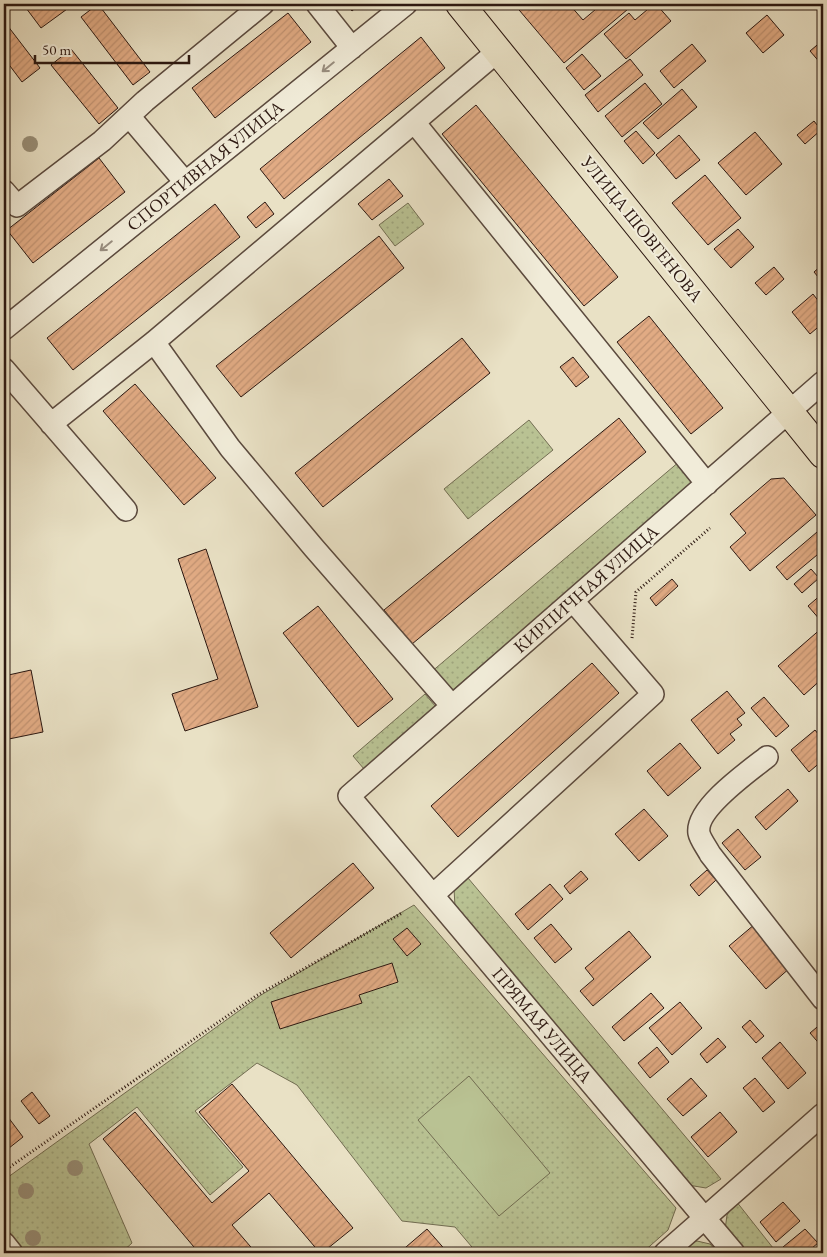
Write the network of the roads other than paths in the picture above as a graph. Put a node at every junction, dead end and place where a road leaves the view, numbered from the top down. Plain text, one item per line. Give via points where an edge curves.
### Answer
1 (263, 4) edge
2 (317, 4) edge
3 (406, 4) edge
4 (460, 4) edge
5 (352, 48) junction
6 (498, 51) junction
7 (129, 116) junction
8 (414, 122) junction
9 (185, 182) junction
10 (4, 190) edge
11 (4, 329) edge
12 (154, 342) junction
13 (4, 369) edge
14 (823, 382) edge
15 (789, 412) junction
16 (51, 424) junction
17 (823, 454) edge
18 (707, 484) junction
19 (126, 510) dead end
20 (573, 601) junction
21 (452, 706) junction
22 (767, 757) dead end
23 (349, 796) joint
24 (433, 895) junction
25 (823, 999) edge
26 (823, 1114) edge
27 (706, 1218) junction
28 (4, 1243) edge
29 (12, 1253) edge
30 (665, 1253) edge
31 (734, 1253) edge

1 - 7 street
2 - 5 street
3 - 5 street, СПОРТИВНАЯ УЛИЦА
4 - 6 main road, УЛИЦА ШОВГЕНОВА
5 -> 9 street, СПОРТИВНАЯ УЛИЦА
6 - 8 street
6 - 15 main road, УЛИЦА ШОВГЕНОВА
7 - 9 street
7 - 10 street via 102,141 17,206
8 - 12 street
8 - 18 street
9 -> 11 street, СПОРТИВНАЯ УЛИЦА
12 - 16 street
12 - 21 street via 230,448
13 - 16 street
14 - 15 street, КИРПИЧНАЯ УЛИЦА
15 - 17 main road, УЛИЦА ШОВГЕНОВА
15 - 18 street, КИРПИЧНАЯ УЛИЦА
16 - 19 street
18 - 20 street, КИРПИЧНАЯ УЛИЦА
20 - 21 street, КИРПИЧНАЯ УЛИЦА
20 - 24 street via 654,694
21 - 23 street, КИРПИЧНАЯ УЛИЦА
22 - 25 street via 726,789 702,815 699,833 710,854
23 - 24 street, ПРЯМАЯ УЛИЦА
24 - 27 street, ПРЯМАЯ УЛИЦА
26 - 27 street
27 - 30 street
27 - 31 street, ПРЯМАЯ УЛИЦА
28 - 29 street

